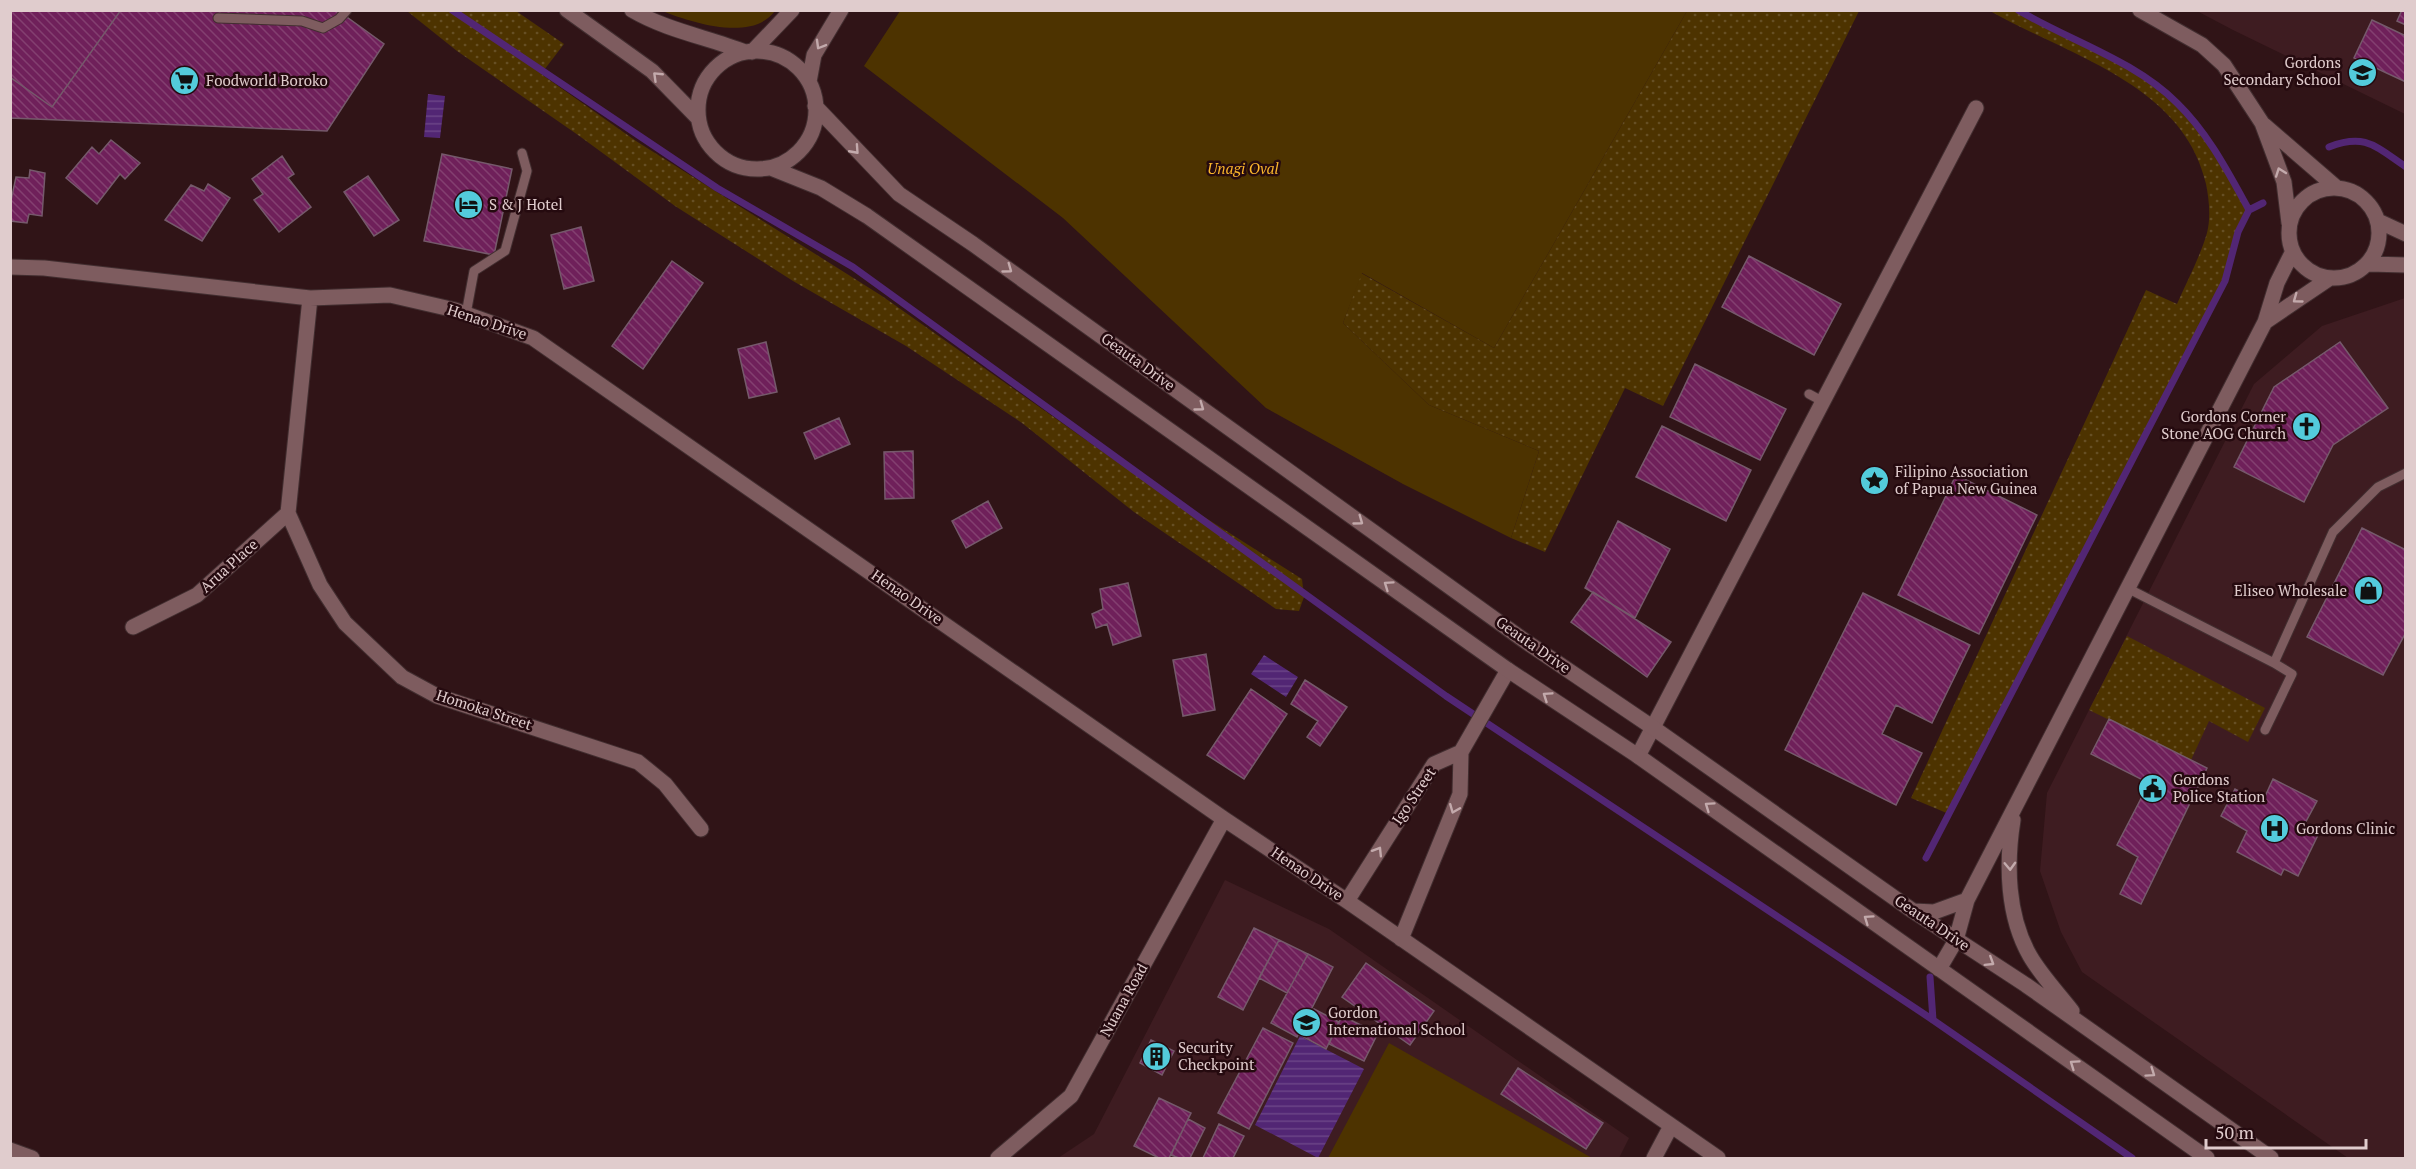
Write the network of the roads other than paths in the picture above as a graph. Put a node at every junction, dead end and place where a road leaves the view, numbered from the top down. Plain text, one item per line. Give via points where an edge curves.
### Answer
1 (347, 10) edge
2 (567, 10) edge
3 (632, 10) edge
4 (792, 10) edge
5 (841, 10) edge
6 (2140, 10) edge
7 (218, 18) dead end
8 (749, 52) junction
9 (809, 82) junction
10 (815, 106) junction
11 (1976, 108) dead end
12 (698, 118) junction
13 (2262, 123) junction
14 (522, 153) dead end
15 (771, 168) junction
16 (2337, 188) junction
17 (2378, 221) junction
18 (2289, 223) junction
19 (2406, 234) edge
20 (2292, 253) junction
21 (2369, 264) junction
22 (2406, 265) edge
23 (10, 267) edge
24 (2330, 278) junction
25 (310, 298) junction
26 (466, 314) junction
27 (2265, 322) junction
28 (2406, 473) edge
29 (288, 513) junction
30 (2129, 589) junction
31 (134, 627) dead end
32 (2274, 663) junction
33 (1508, 670) junction
34 (1652, 727) junction
35 (2265, 730) dead end
36 (1461, 752) junction
37 (1638, 756) junction
38 (2014, 808) junction
39 (1224, 819) junction
40 (701, 829) dead end
41 (1967, 900) junction
42 (1347, 901) junction
43 (1913, 911) junction
44 (1401, 939) junction
45 (1956, 940) junction
46 (1939, 969) junction
47 (2082, 1025) junction
48 (1671, 1126) junction
49 (10, 1150) edge
50 (32, 1158) edge
51 (998, 1158) edge
52 (1654, 1158) edge
53 (1718, 1158) edge
54 (2207, 1158) edge
55 (2271, 1158) edge

1 - 7 lane via 323,28 302,21
12 -> 2 main road via 652,71
3 - 8 main road, Geauta Drive via 674,30
4 - 8 main road
5 -> 9 main road via 814,55
6 - 13 main road via 2209,51 2224,65
8 - 9 main road, Geauta Drive via 785,58
8 - 12 main road via 724,61 709,76 700,96
9 - 10 main road, Geauta Drive
10 - 15 main road, Geauta Drive via 814,123 799,151
10 -> 34 main road, Geauta Drive via 899,194 1525,641
11 - 34 main road via 1815,397
12 - 15 main road via 704,137 716,153 732,164 751,169
13 - 16 main road
18 -> 13 main road via 2284,182
14 - 26 lane via 527,171 505,251 474,271
33 -> 15 main road via 867,216 821,189
16 - 17 main road via 2363,198
16 - 18 main road via 2306,198
17 - 19 main road
17 - 21 main road via 2378,242
18 - 20 main road
20 - 24 main road via 2312,272
20 - 27 main road via 2277,283
21 - 22 main road
21 - 24 main road via 2352,274
23 - 25 main road, Henao Drive
24 -> 27 main road
25 - 26 main road, Henao Drive via 390,295
25 - 29 main road, Homoka Street
26 - 39 main road, Henao Drive via 533,338 582,370
27 - 30 main road
28 - 32 lane via 2378,488 2333,532
29 - 31 main road, Arua Place via 197,595
29 - 40 main road, Homoka Street via 320,585 345,623 402,677 437,696 638,762 665,784
30 - 32 lane
30 - 38 main road
32 - 35 lane via 2292,674
33 - 36 main road
37 -> 33 main road
34 - 37 main road
34 - 43 main road, Geauta Drive
42 -> 36 main road, Igo Street via 1434,764
36 -> 44 main road via 1460,794
46 -> 37 main road
38 - 41 main road
38 -> 47 main road via 2009,843 2012,913 2030,956
39 - 42 main road, Henao Drive
39 - 51 main road, Nuana Road via 1071,1096
41 - 43 main road via 1934,912
41 - 45 main road
42 - 44 main road, Henao Drive
43 - 45 main road, Geauta Drive
44 - 48 main road, Henao Drive
45 - 46 main road
45 -> 47 main road, Geauta Drive
54 -> 46 main road
47 -> 55 main road, Geauta Drive
48 - 52 main road
48 - 53 main road, Henao Drive
49 - 50 main road

